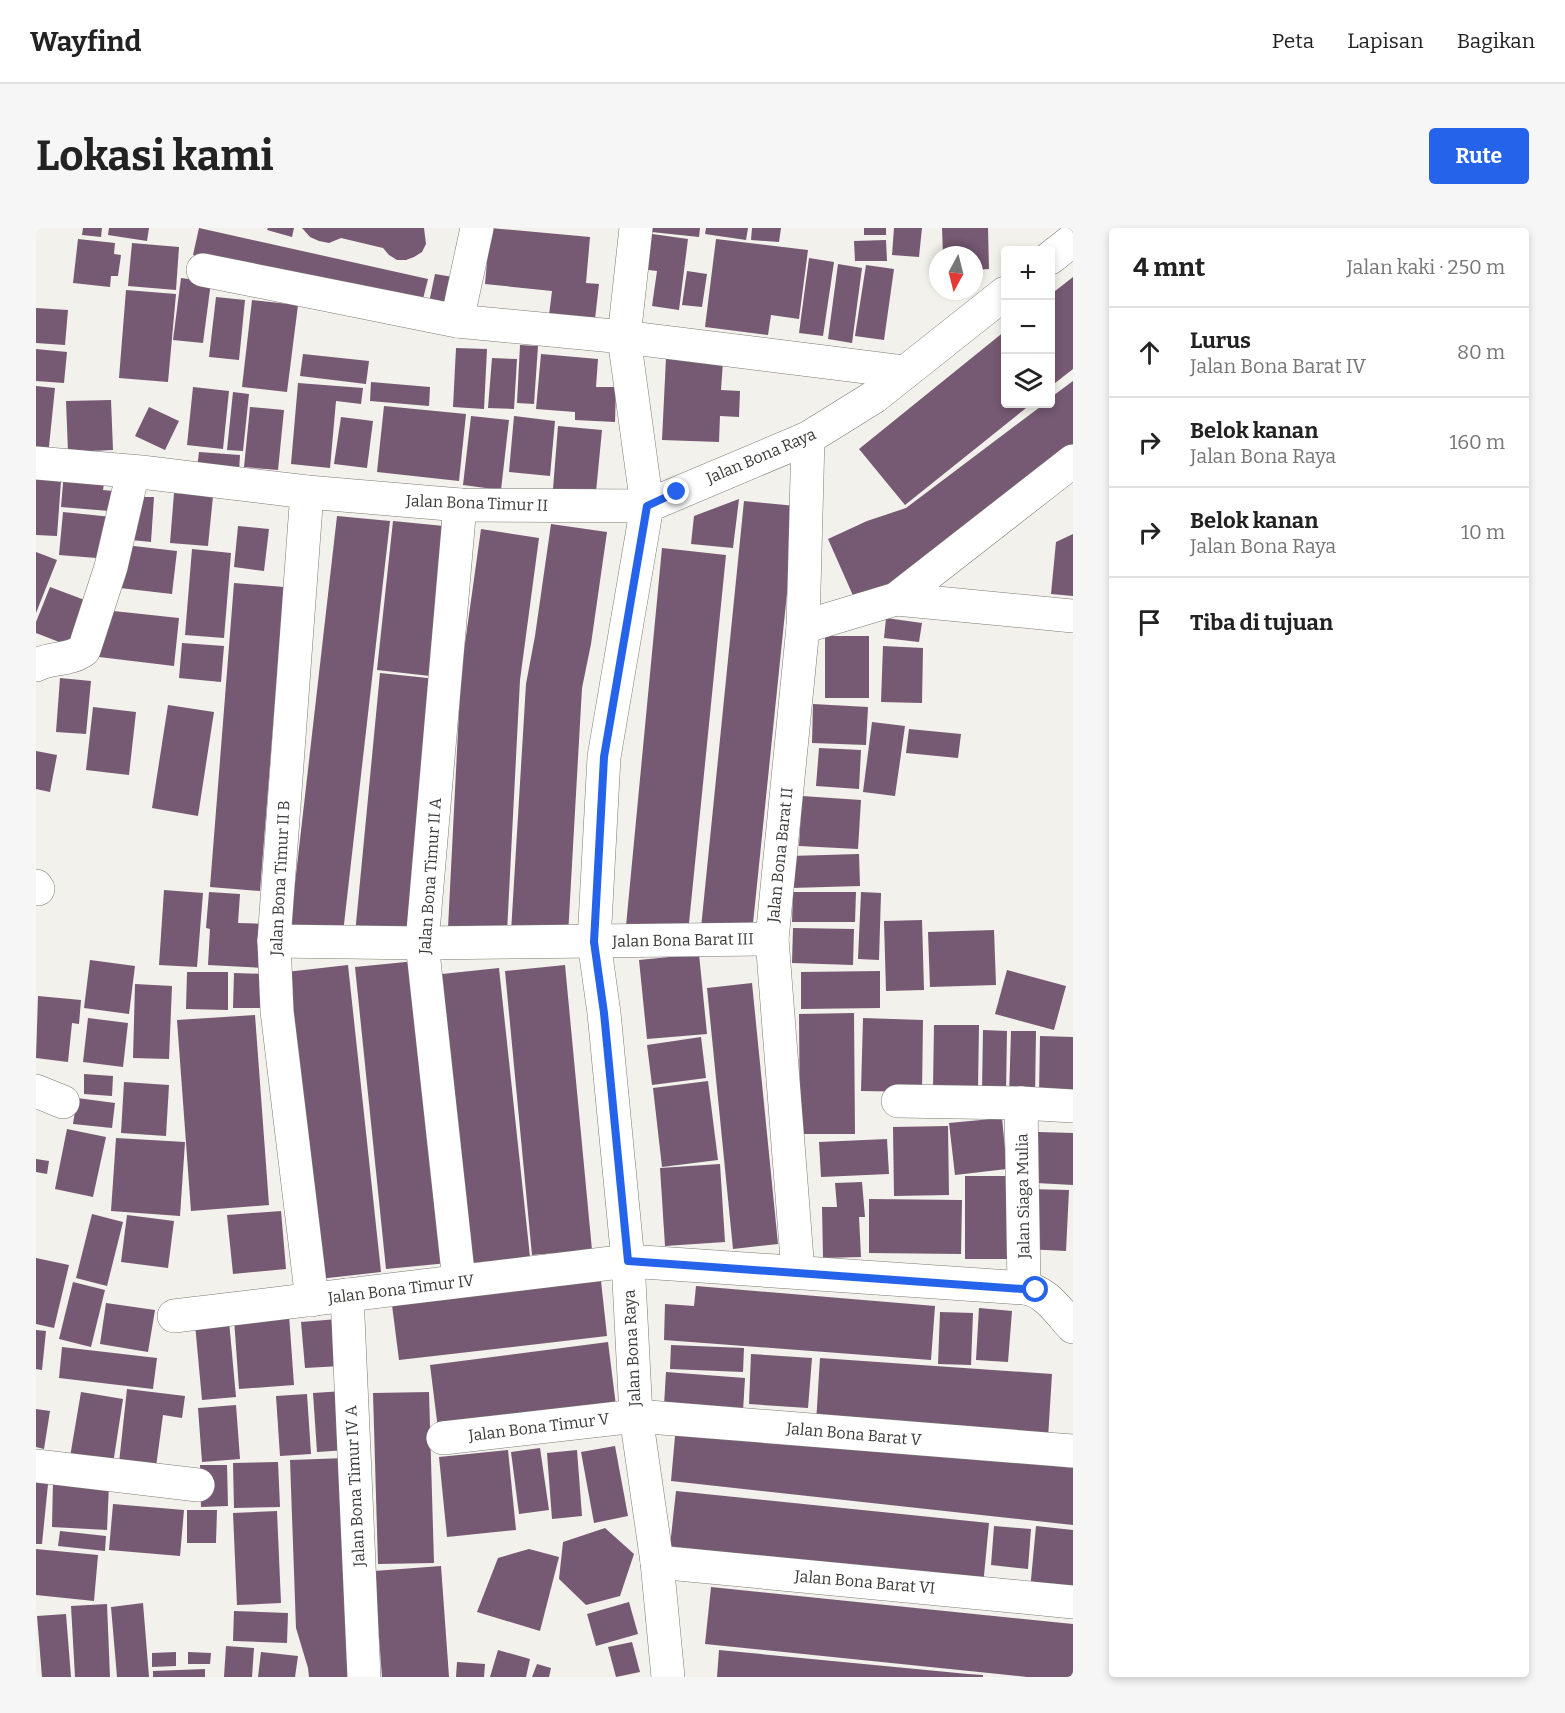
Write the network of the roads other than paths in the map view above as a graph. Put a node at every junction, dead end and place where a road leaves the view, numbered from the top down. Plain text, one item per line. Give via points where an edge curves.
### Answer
1 (477, 228) edge
2 (636, 228) edge
3 (1073, 240) edge
4 (1055, 254) edge
5 (203, 270) dead end
6 (1001, 296) edge
7 (457, 321) junction
8 (624, 337) junction
9 (904, 372) junction
10 (808, 438) junction
11 (1073, 461) edge
12 (36, 463) edge
13 (133, 472) junction
14 (308, 492) junction
15 (460, 505) junction
16 (647, 506) junction
17 (896, 599) junction
18 (1073, 616) edge
19 (803, 627) junction
20 (36, 665) edge
21 (772, 939) junction
22 (274, 941) junction
23 (594, 942) junction
24 (422, 944) junction
25 (898, 1101) dead end
26 (1021, 1103) junction
27 (1073, 1107) edge
28 (628, 1261) junction
29 (798, 1272) junction
30 (459, 1281) junction
31 (1024, 1288) junction
32 (347, 1295) junction
33 (312, 1300) junction
34 (174, 1316) dead end
35 (1073, 1327) edge
36 (636, 1416) junction
37 (443, 1438) dead end
38 (1073, 1451) edge
39 (36, 1466) edge
40 (198, 1485) dead end
41 (657, 1562) junction
42 (1073, 1602) edge
43 (364, 1677) edge
44 (668, 1677) edge

1 - 7 street
2 - 8 street
3 - 4 street
5 - 7 street
6 - 9 street, Jalan Bona Raya
7 - 8 street
8 - 9 street
8 - 16 street
9 - 10 street, Jalan Bona Raya via 874,397
10 - 16 street, Jalan Bona Raya
10 - 19 street, Jalan Bona Barat II
11 - 17 street
12 - 13 street, Jalan Bona Timur II
13 - 14 street, Jalan Bona Timur II
13 - 20 street via 111,567 84,650 69,658
14 - 15 street, Jalan Bona Timur II
14 - 22 street, Jalan Bona Timur II B
15 - 16 street, Jalan Bona Timur II
15 - 24 street, Jalan Bona Timur II A
16 - 23 street, Jalan Bona Raya via 604,757
17 - 18 street
17 - 19 street
19 - 21 street, Jalan Bona Barat II
21 - 23 street, Jalan Bona Barat III
21 - 29 street, Jalan Bona Barat II
22 - 24 street, Jalan Bona Barat III
22 - 33 street, Jalan Bona Timur II B via 277,1011
23 - 24 street, Jalan Bona Barat III
23 - 28 street, Jalan Bona Raya
24 - 30 street, Jalan Bona Timur II A
25 - 26 street
26 - 27 street
26 - 31 street, Jalan Siaga Mulia
28 - 29 street, Jalan Bona Timur IV
28 - 30 street, Jalan Bona Timur IV
28 - 36 street, Jalan Bona Raya
29 - 31 street, Jalan Bona Timur IV
30 - 32 street, Jalan Bona Timur IV
31 - 35 street via 1045,1296
32 - 33 street, Jalan Bona Timur IV
32 - 43 street, Jalan Bona Timur IV A
33 - 34 street, Jalan Bona Timur IV
36 - 37 street, Jalan Bona Timur V
36 - 38 street, Jalan Bona Barat V
36 - 41 street, Jalan Bona Raya
39 - 40 street
41 - 42 street, Jalan Bona Barat VI
41 - 44 street, Jalan Bona Raya

